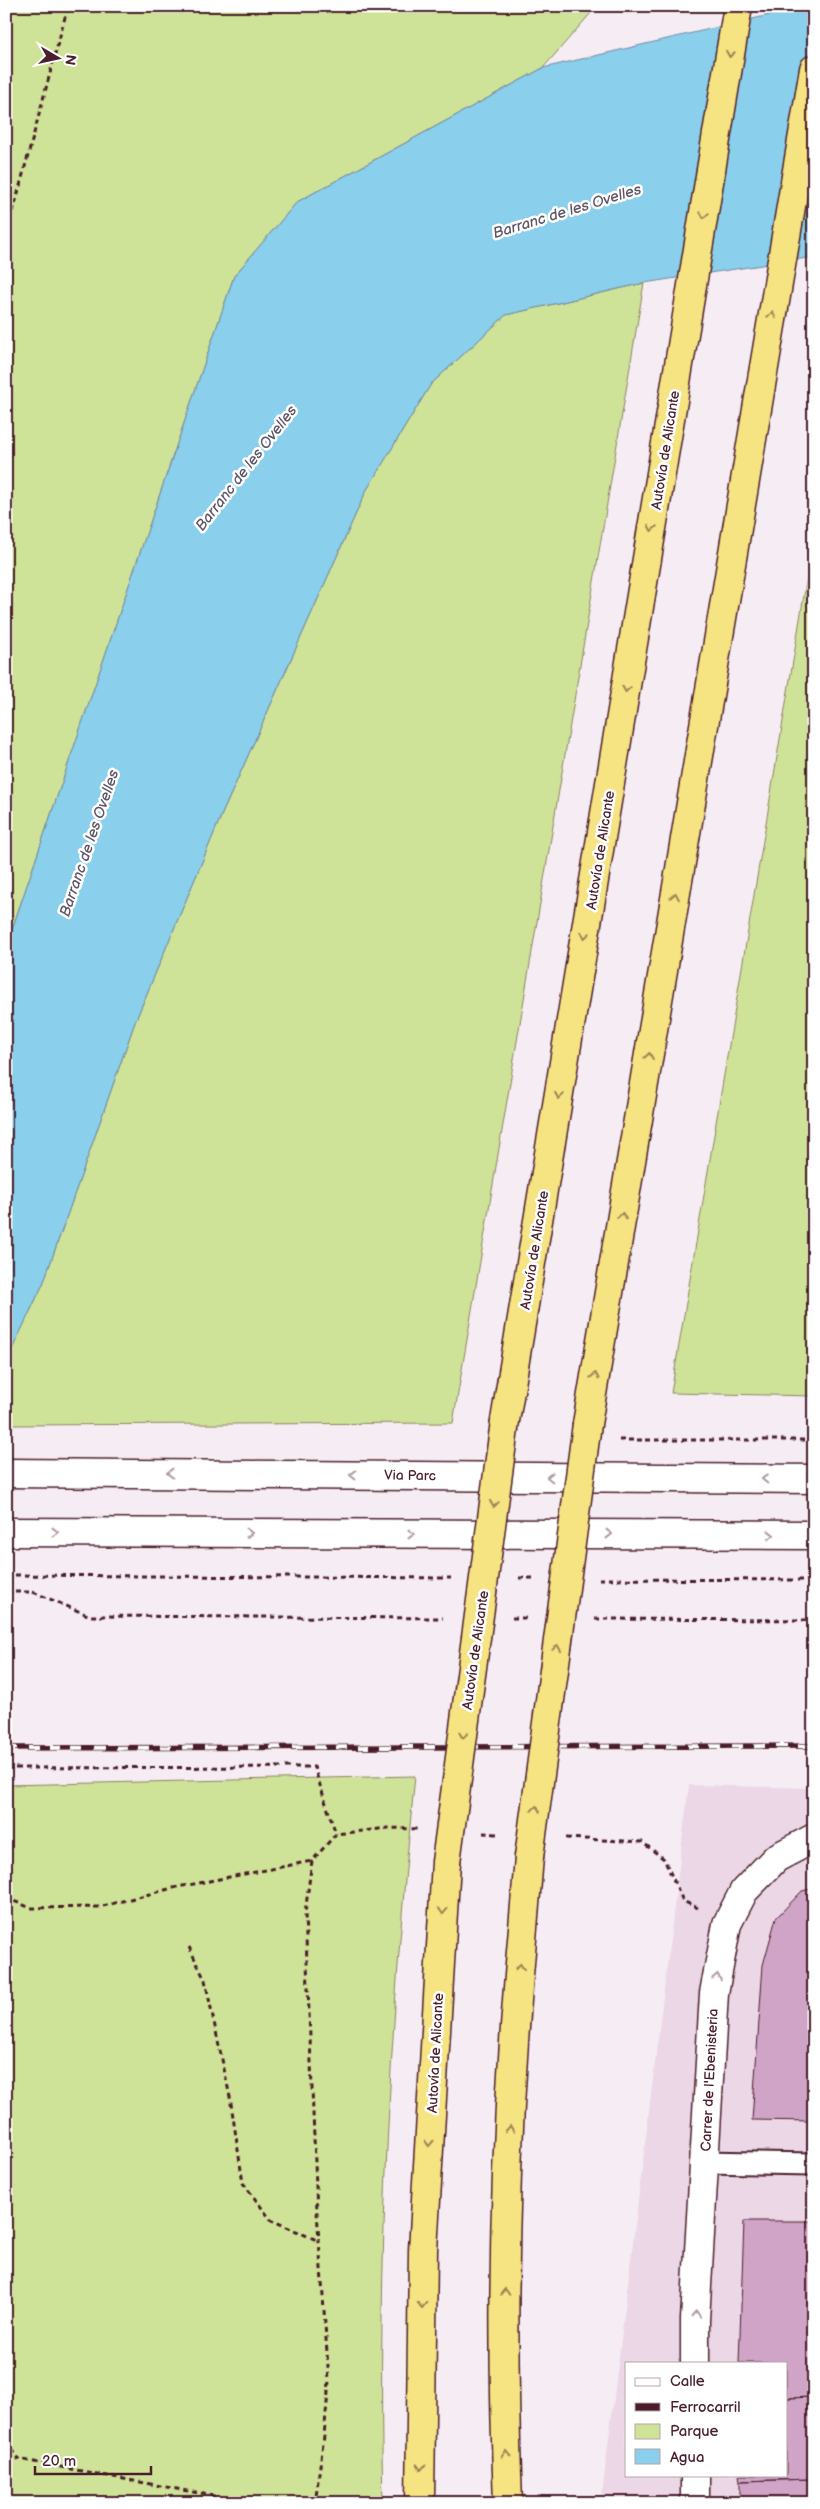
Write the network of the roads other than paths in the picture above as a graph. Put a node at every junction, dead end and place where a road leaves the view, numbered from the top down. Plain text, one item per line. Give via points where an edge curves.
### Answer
1 (738, 6) edge
2 (814, 69) edge
3 (6, 1473) edge
4 (814, 1479) edge
5 (6, 1532) edge
6 (814, 1535) edge
7 (814, 1838) edge
8 (704, 2162) junction
9 (814, 2164) edge
10 (695, 2362) edge
11 (695, 2476) edge
12 (420, 2503) edge
13 (508, 2503) edge
14 (696, 2503) edge

1 -> 12 highway, Autovía de Alicante, bridge via 506,1421 446,1862 423,2250
13 -> 2 highway, bridge via 504,2401 506,2214 514,2042 529,1857 587,1424
4 -> 3 main road, Via Parc
5 -> 6 main road
8 -> 7 main road, Carrer de l'Ebenisteria via 714,1993 727,1924 744,1891 776,1858
8 - 9 lane
10 -> 8 main road, Carrer de l'Ebenisteria
11 - 14 main road

